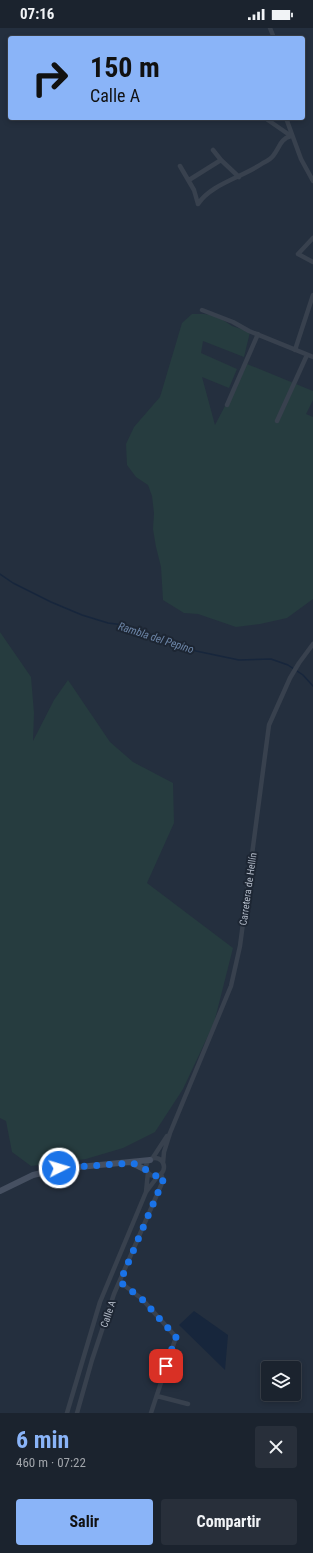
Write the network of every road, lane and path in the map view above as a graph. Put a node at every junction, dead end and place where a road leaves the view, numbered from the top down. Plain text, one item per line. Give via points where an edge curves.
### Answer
1 (268, 120) edge
2 (287, 120) edge
3 (213, 150) dead end
4 (222, 160) junction
5 (180, 166) dead end
6 (239, 177) junction
7 (189, 180) junction
8 (313, 181) edge
9 (313, 238) edge
10 (313, 262) edge
11 (313, 295) edge
12 (202, 310) dead end
13 (258, 334) junction
14 (295, 350) junction
15 (307, 355) junction
16 (313, 357) edge
17 (227, 405) dead end
18 (277, 421) dead end
19 (313, 644) edge
20 (170, 1133) junction
21 (151, 1159) junction
22 (132, 1163) junction
23 (163, 1163) junction
24 (147, 1171) junction
25 (159, 1175) junction
26 (0, 1191) edge
27 (146, 1192) junction
28 (120, 1282) junction
29 (157, 1396) junction
30 (188, 1404) dead end
31 (67, 1413) edge
32 (77, 1413) edge
33 (151, 1413) edge

1 - 6 street via 291,136 280,143 273,157
2 - 8 street via 301,159
3 - 4 street
4 - 6 street
4 - 7 street
5 - 7 street
6 - 7 street via 210,191 198,204
9 - 10 street via 298,254
11 - 14 street
12 - 13 street
13 - 14 street
13 - 17 street
14 - 15 street
15 - 16 street
15 - 18 street
19 - 20 street, Carretera de Hellín via 290,678 269,725 240,946 231,986
20 - 21 street, Carretera de Hellín
20 - 23 street, Carretera de Hellín
21 - 22 street
21 - 23 street via 158,1159
21 - 24 street, Carretera de Hellín via 146,1164
22 - 24 street
22 - 26 street via 59,1168 33,1175
23 - 25 street, Carretera de Hellín via 164,1168
24 - 25 street via 152,1176
24 - 27 street, Carretera de Hellín
25 - 27 street, Carretera de Hellín
25 - 28 street, Calle A via 163,1180
27 - 31 street, Carretera de Hellín via 100,1302
28 - 29 street via 142,1299 176,1337
28 - 32 street, Calle A via 92,1360
29 - 30 street
29 - 33 street

